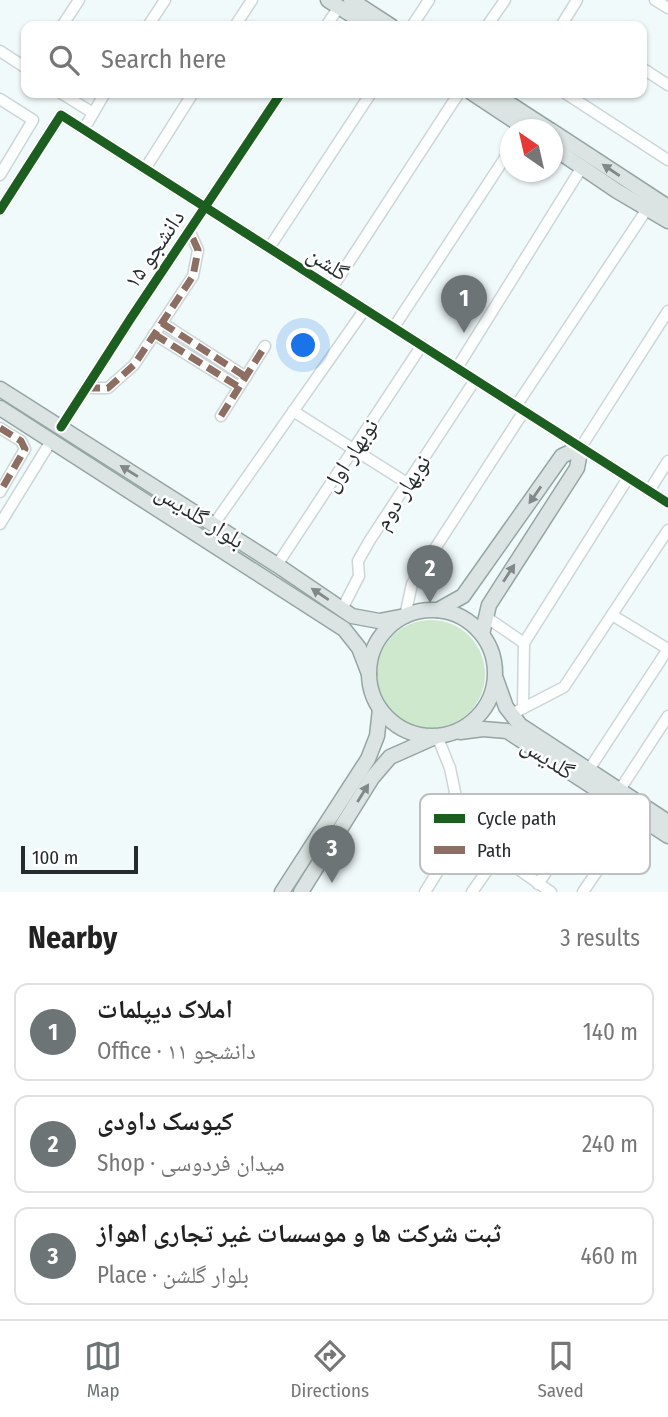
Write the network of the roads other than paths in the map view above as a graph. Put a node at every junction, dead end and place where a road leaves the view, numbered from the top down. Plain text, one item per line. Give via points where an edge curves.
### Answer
1 (79, 0) edge
2 (165, 0) edge
3 (252, 0) edge
4 (505, 0) edge
5 (577, 0) edge
6 (655, 0) edge
7 (426, 1) edge
8 (339, 2) edge
9 (668, 8) edge
10 (65, 21) edge
11 (151, 21) edge
12 (238, 21) edge
13 (329, 21) edge
14 (363, 21) edge
15 (380, 21) edge
16 (415, 21) edge
17 (490, 21) edge
18 (564, 21) edge
19 (0, 51) edge
20 (21, 65) edge
21 (647, 71) edge
22 (668, 85) edge
23 (69, 98) edge
24 (102, 98) edge
25 (190, 98) edge
26 (279, 98) edge
27 (368, 98) edge
28 (456, 98) edge
29 (490, 98) edge
30 (573, 98) edge
31 (72, 100) junction
32 (1, 102) edge
33 (511, 104) edge
34 (93, 113) junction
35 (61, 115) junction
36 (534, 119) edge
37 (83, 129) junction
38 (563, 138) edge
39 (563, 154) edge
40 (668, 160) edge
41 (500, 165) edge
42 (582, 167) junction
43 (145, 169) junction
44 (0, 175) edge
45 (205, 207) junction
46 (668, 207) edge
47 (648, 209) junction
48 (0, 210) edge
49 (668, 221) edge
50 (190, 230) junction
51 (269, 248) junction
52 (332, 288) junction
53 (365, 309) junction
54 (668, 310) edge
55 (162, 323) junction
56 (394, 327) junction
57 (154, 334) junction
58 (422, 345) junction
59 (265, 346) dead end
60 (457, 368) junction
61 (246, 377) junction
62 (475, 380) junction
63 (239, 387) junction
64 (86, 388) junction
65 (0, 389) edge
66 (0, 408) edge
67 (520, 408) junction
68 (293, 411) junction
69 (221, 416) dead end
70 (61, 427) junction
71 (0, 428) edge
72 (51, 441) junction
73 (581, 447) junction
74 (354, 449) junction
75 (668, 461) edge
76 (628, 478) junction
77 (407, 483) junction
78 (649, 491) junction
79 (0, 492) edge
80 (668, 503) edge
81 (208, 520) junction
82 (0, 524) edge
83 (668, 530) edge
84 (191, 531) junction
85 (277, 565) junction
86 (342, 609) junction
87 (439, 610) junction
88 (612, 614) junction
89 (405, 616) junction
90 (486, 617) junction
91 (482, 634) junction
92 (524, 643) junction
93 (668, 649) edge
94 (369, 674) junction
95 (495, 677) junction
96 (380, 709) junction
97 (518, 711) junction
98 (668, 716) edge
99 (455, 732) junction
100 (437, 736) junction
101 (589, 771) junction
102 (619, 790) junction
103 (455, 794) edge
104 (604, 794) edge
105 (625, 794) edge
106 (650, 810) edge
107 (668, 822) edge
108 (650, 824) edge
109 (668, 836) edge
110 (436, 874) edge
111 (485, 874) edge
112 (524, 874) edge
113 (545, 874) edge
114 (595, 874) edge
115 (538, 884) junction
116 (282, 892) edge
117 (301, 892) edge
118 (425, 892) edge
119 (472, 892) edge
120 (551, 892) edge
121 (583, 892) edge

1 - 10 street
2 - 11 street
3 - 12 street
4 - 17 street
5 - 18 street
6 - 9 street
7 - 16 street
8 - 13 street
8 - 14 main road
8 - 15 main road
19 - 20 street
21 - 22 street
23 - 31 street
24 - 34 street
25 - 43 street
26 - 45 street, دانشجو ۱۵
27 - 51 street
28 - 52 street
29 - 33 main road
30 - 40 street
31 - 34 street
31 - 35 street
32 - 44 street via 33,120
33 - 36 main road
34 - 37 street
35 - 37 street, گلشن
35 - 48 street
37 - 43 street, گلشن
46 -> 38 main road
39 - 42 main road
41 - 56 street
42 - 47 main road
42 - 60 street
43 - 45 street, گلشن
45 - 50 street, دانشجو ۱۵
45 - 51 street, گلشن
47 - 49 main road
47 - 67 street
50 - 55 street via 198,250 193,276
50 - 64 street, دانشجو ۱۵
51 - 52 street, گلشن
52 - 53 street, گلشن
53 - 56 street, گلشن
53 - 68 street
54 - 73 street
55 - 57 street
55 - 61 street
56 - 58 street, گلشن
57 - 63 street
57 - 64 street via 134,365 108,388
58 - 60 street, گلشن
58 - 74 street, نوبهار اول
59 - 61 street
60 - 62 street, گلشن
61 - 63 street
62 - 67 street, گلشن
62 - 77 street, نوبهار دوم
63 - 69 street
64 - 70 street, دانشجو ۱۵
65 - 70 main road, بلوار گلدیس
66 - 72 main road, بلوار گلدیس
67 - 73 street, گلشن
67 - 89 street via 412,584
68 - 74 street
68 - 81 street
70 - 72 main road
81 -> 70 main road, بلوار گلدیس
71 - 79 street via 21,441 24,449
72 - 82 street
72 - 84 main road, بلوار گلدیس
73 - 76 street, گلشن
73 -> 87 main road via 562,456 463,596
90 -> 73 main road via 489,605 577,468
74 - 77 street
74 - 85 street, نوبهار اول
75 - 78 street
76 - 78 street, گلشن
76 - 92 street
77 - 86 street, نوبهار دوم via 358,561 359,576
78 - 80 street, گلشن
81 - 84 main road
81 - 85 main road, بلوار گلدیس
83 - 88 street
84 - 94 main road, بلوار گلدیس via 344,629 359,648
86 -> 85 main road, بلوار گلدیس
86 - 89 main road, بلوار گلدیس via 352,616 379,621
87 - 89 main road
87 - 91 main road via 470,622
88 - 93 street
88 - 97 street via 564,687
89 - 94 main road via 378,640
90 - 91 main road
90 - 92 street
91 - 95 main road via 495,662
92 - 97 street
93 - 101 street
94 - 96 main road
95 - 97 main road, گلدیس via 506,707
95 - 99 main road via 483,711
96 - 100 main road via 405,731
96 - 116 main road via 368,759
97 - 101 main road, گلدیس via 520,725
98 - 102 street
99 - 100 main road
99 - 104 main road, گلدیس via 507,731
100 - 103 street
117 -> 100 main road via 390,757
101 - 102 main road, گلدیس
102 - 105 main road, گلدیس
106 - 107 main road, گلدیس
108 - 109 main road, گلدیس
110 - 118 street
111 - 119 street
112 - 115 street
113 - 115 street
114 - 121 street
115 - 120 street

